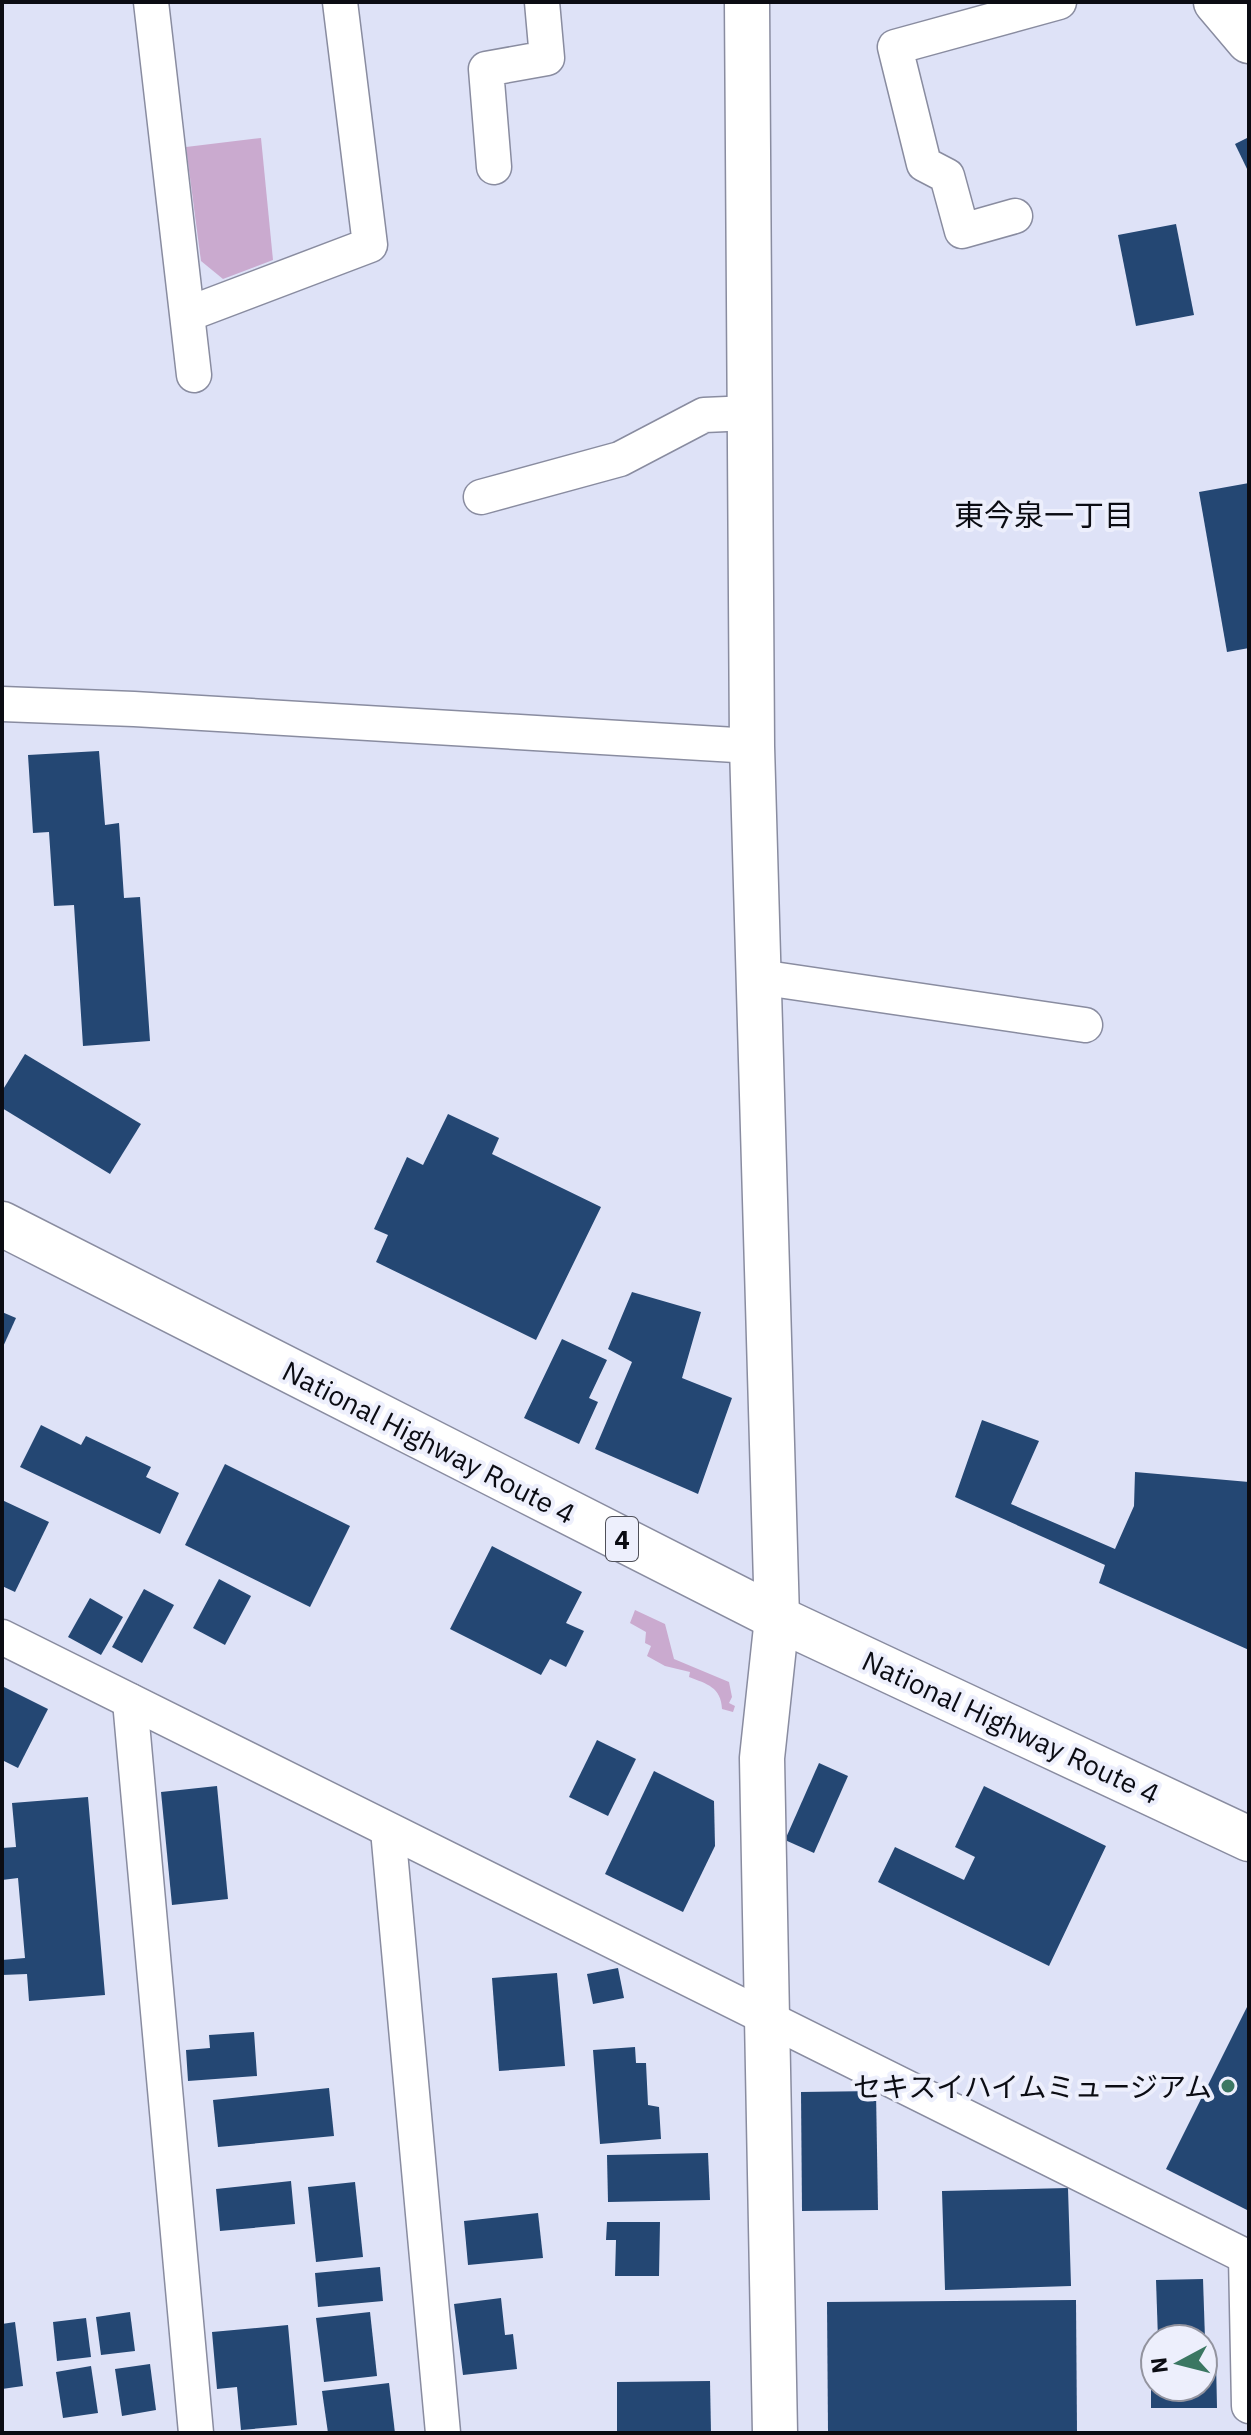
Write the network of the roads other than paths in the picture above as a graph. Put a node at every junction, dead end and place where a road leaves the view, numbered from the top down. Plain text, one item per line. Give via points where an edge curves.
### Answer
1 (151, 2) edge
2 (340, 2) edge
3 (542, 2) edge
4 (747, 2) edge
5 (1059, 2) edge
6 (1216, 2) edge
7 (1249, 41) edge
8 (494, 167) dead end
9 (1015, 216) dead end
10 (188, 314) junction
11 (194, 375) dead end
12 (750, 413) junction
13 (481, 497) dead end
14 (2, 704) edge
15 (752, 746) junction
16 (759, 977) junction
17 (1085, 1025) dead end
18 (2, 1224) edge
19 (777, 1618) junction
20 (2, 1637) edge
21 (130, 1701) junction
22 (388, 1830) junction
23 (1249, 1839) edge
24 (768, 2019) junction
25 (1248, 2257) edge
26 (1249, 2406) edge
27 (196, 2433) edge
28 (443, 2433) edge
29 (775, 2433) edge

1 - 10 street
2 - 10 street via 370,245
3 - 8 street via 547,58 486,69
4 - 12 main road
5 - 9 street via 895,47 924,164 947,176 962,231
6 - 7 main road
10 - 11 street
12 - 13 street via 704,415 620,459
12 - 15 main road
14 - 15 street
15 - 16 main road
16 - 17 street
16 - 19 main road
18 - 19 main road, National Highway Route 4 / 4
19 - 23 main road, National Highway Route 4 / 4
19 - 24 main road via 762,1758
20 - 21 street
21 - 22 street
21 - 27 street
22 - 24 street
22 - 28 street
24 - 25 street
24 - 29 main road
25 - 26 street

